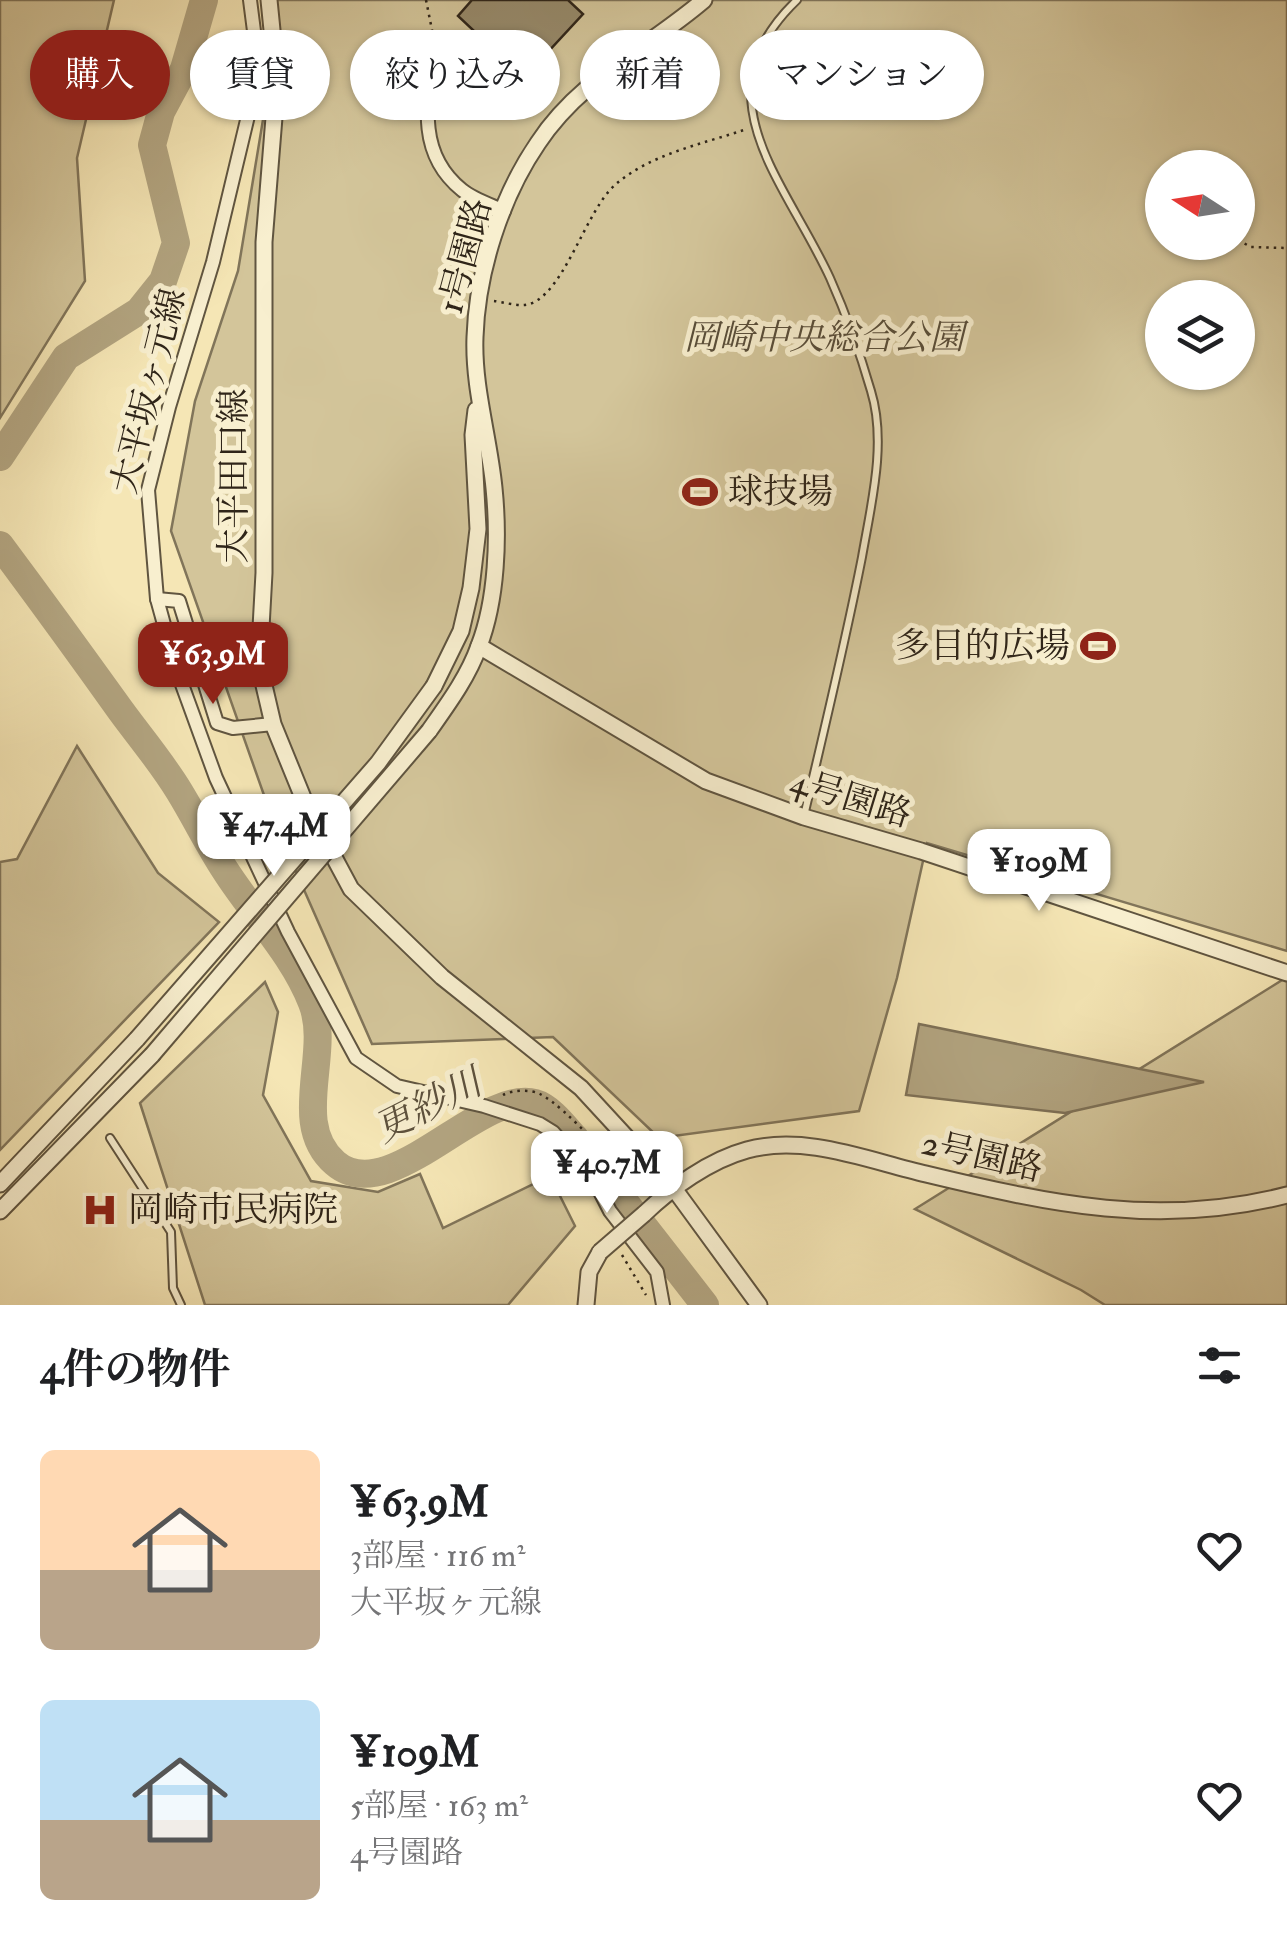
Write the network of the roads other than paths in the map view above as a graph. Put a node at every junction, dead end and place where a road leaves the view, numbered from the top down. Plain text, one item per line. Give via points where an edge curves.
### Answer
1 (250, 0) edge
2 (269, 0) edge
3 (704, 0) edge
4 (798, 0) edge
5 (426, 120) edge
6 (504, 212) junction
7 (478, 381) junction
8 (157, 599) junction
9 (479, 646) junction
10 (273, 724) junction
11 (804, 817) junction
12 (1287, 973) edge
13 (110, 1138) dead end
14 (0, 1184) edge
15 (675, 1190) junction
16 (1287, 1195) edge
17 (0, 1211) edge
18 (181, 1305) edge
19 (586, 1305) edge
20 (663, 1305) edge
21 (758, 1305) edge

1 - 8 street, 大平坂ヶ元線 via 259,70 148,490
2 - 10 street, 大平田口線 via 277,80 264,242 259,664
3 - 6 street, 1号園路 via 575,98 538,143
4 - 11 lane via 762,42 752,66 754,127 830,279 873,396 876,441 874,493
5 - 6 street via 440,162 462,190
6 - 7 street, 1号園路 via 478,298
7 - 9 street, 1号園路 via 494,489 494,561
7 - 14 street, bridge via 478,529 471,588 461,631 434,686 378,763 137,1039
8 - 10 street via 179,601 218,723
8 - 20 street, 大平坂ヶ元線 via 216,778 356,1058 397,1086 484,1106 553,1132 592,1176 610,1212 657,1272
9 - 11 street, 4号園路 via 706,781
9 - 17 street, 1号園路, bridge via 429,731 152,1055
10 - 15 street, 大平田口線 via 351,889 442,977 581,1088
11 - 12 street, 4号園路
13 - 18 lane via 171,1232 173,1288
15 - 16 street, 2号園路 via 725,1158 788,1145 1108,1211 1224,1209
15 - 19 street, 2号園路, bridge via 600,1252 589,1272
15 - 21 street, 大平田口線

